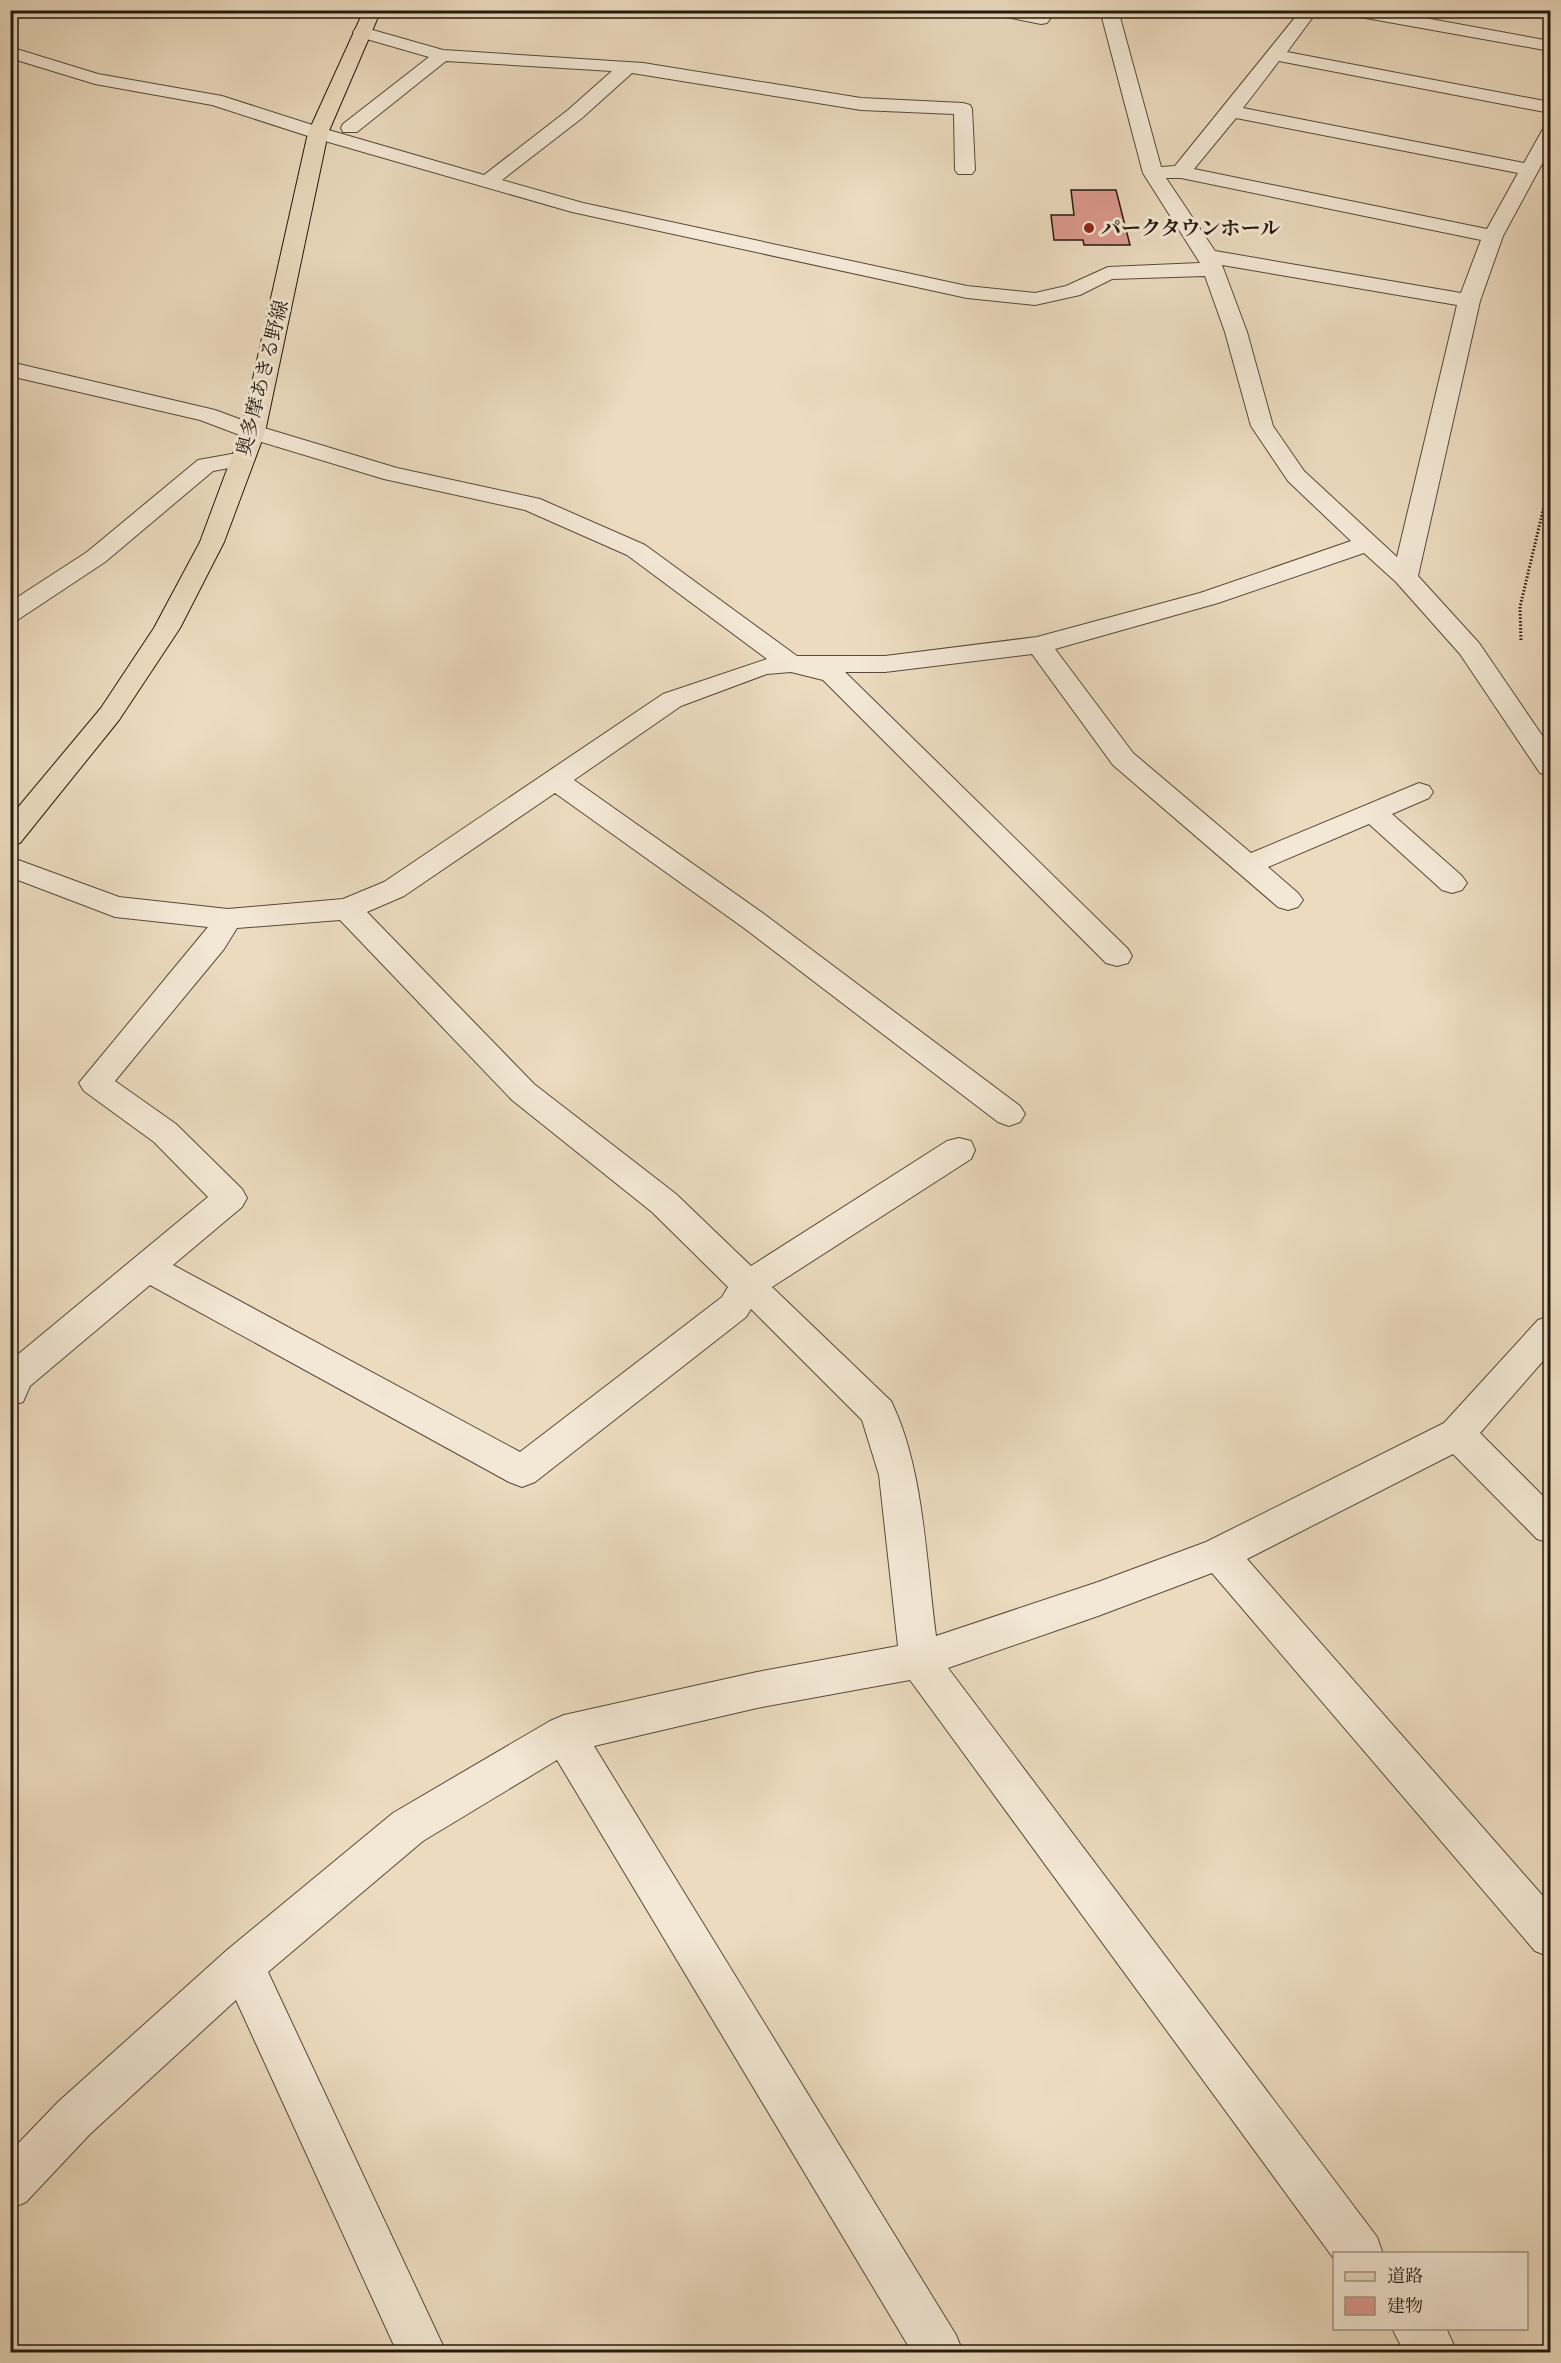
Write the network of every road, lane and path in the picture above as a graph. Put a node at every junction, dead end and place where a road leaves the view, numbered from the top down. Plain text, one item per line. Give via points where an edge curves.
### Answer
1 (373, 10) edge
2 (998, 10) edge
3 (1109, 10) edge
4 (1310, 10) edge
5 (1349, 10) edge
6 (1041, 19) dead end
7 (362, 32) junction
8 (1551, 46) edge
9 (10, 52) edge
10 (442, 55) junction
11 (1276, 55) junction
12 (628, 67) junction
13 (1551, 106) edge
14 (1231, 111) junction
15 (350, 128) dead end
16 (318, 133) junction
17 (1551, 133) edge
18 (965, 170) dead end
19 (1530, 170) junction
20 (1181, 172) junction
21 (1153, 173) junction
22 (487, 182) junction
23 (1493, 236) junction
24 (1210, 263) junction
25 (1469, 300) junction
26 (10, 369) edge
27 (253, 432) junction
28 (243, 459) junction
29 (1551, 481) edge
30 (1368, 543) junction
31 (1405, 577) junction
32 (10, 614) edge
33 (1521, 641) dead end
34 (1039, 645) junction
35 (791, 664) junction
36 (1551, 767) edge
37 (554, 779) junction
38 (1419, 792) dead end
39 (1372, 812) junction
40 (10, 836) edge
41 (1248, 865) junction
42 (10, 866) edge
43 (1452, 883) dead end
44 (1288, 900) dead end
45 (347, 909) junction
46 (228, 919) junction
47 (1118, 956) dead end
48 (1009, 1114) dead end
49 (959, 1150) dead end
50 (147, 1267) junction
51 (747, 1286) junction
52 (1551, 1330) edge
53 (10, 1391) edge
54 (1457, 1434) junction
55 (1551, 1527) edge
56 (1219, 1554) junction
57 (920, 1660) junction
58 (564, 1734) junction
59 (1551, 1936) edge
60 (242, 1965) junction
61 (10, 2186) edge
62 (1359, 2252) edge
63 (1417, 2330) edge
64 (422, 2352) edge
65 (939, 2352) edge
66 (1433, 2352) edge

1 - 7 main road, 奥多摩あきる野線
2 - 6 street
3 - 21 street
4 - 11 street
5 - 8 street
7 - 10 street
7 - 16 main road, 奥多摩あきる野線
9 - 16 street via 95,79 215,100
10 - 12 street
10 - 15 street
11 - 13 street
11 - 14 street
12 - 18 street via 861,104 963,109
12 - 22 street
14 - 19 street
14 - 20 street
16 - 22 street
16 - 27 main road, 奥多摩あきる野線
17 - 19 street
19 - 23 street
20 - 21 street
20 - 23 street
21 - 24 street
22 - 24 street via 579,208 967,292 1035,299 1074,291 1108,273
23 - 25 street
24 - 25 street
24 - 30 street via 1236,332 1262,426 1296,476
25 - 31 street
26 - 27 street via 207,415
27 - 28 main road, 奥多摩あきる野線
27 - 35 street via 392,474 532,504 636,550
28 - 32 street via 206,465 96,557
28 - 40 main road, 奥多摩あきる野線 via 212,542 167,628 110,714
29 - 33 path via 1520,607
30 - 31 street
30 - 34 street via 1209,598
31 - 36 street via 1470,649
34 - 35 street via 885,664
34 - 41 street via 1123,759
35 - 37 street via 763,667 672,700
35 - 47 street via 832,674
37 - 45 street via 394,889
37 - 48 street via 754,921
38 - 39 street
39 - 41 street
39 - 43 street
41 - 44 street
42 - 46 street via 115,907
45 - 46 street
45 - 51 street via 523,1092 664,1203
46 - 50 street via 95,1083 165,1133 230,1198
49 - 51 street
50 - 51 street via 522,1471 734,1307
50 - 53 street via 17,1376
51 - 57 street via 878,1412 897,1475
52 - 54 street
54 - 55 street
54 - 56 street
56 - 57 street
56 - 59 street
57 - 58 street via 757,1690
57 - 62 street
58 - 60 street via 408,1827
58 - 65 street
60 - 61 street via 74,2118
60 - 64 street
63 - 66 street

